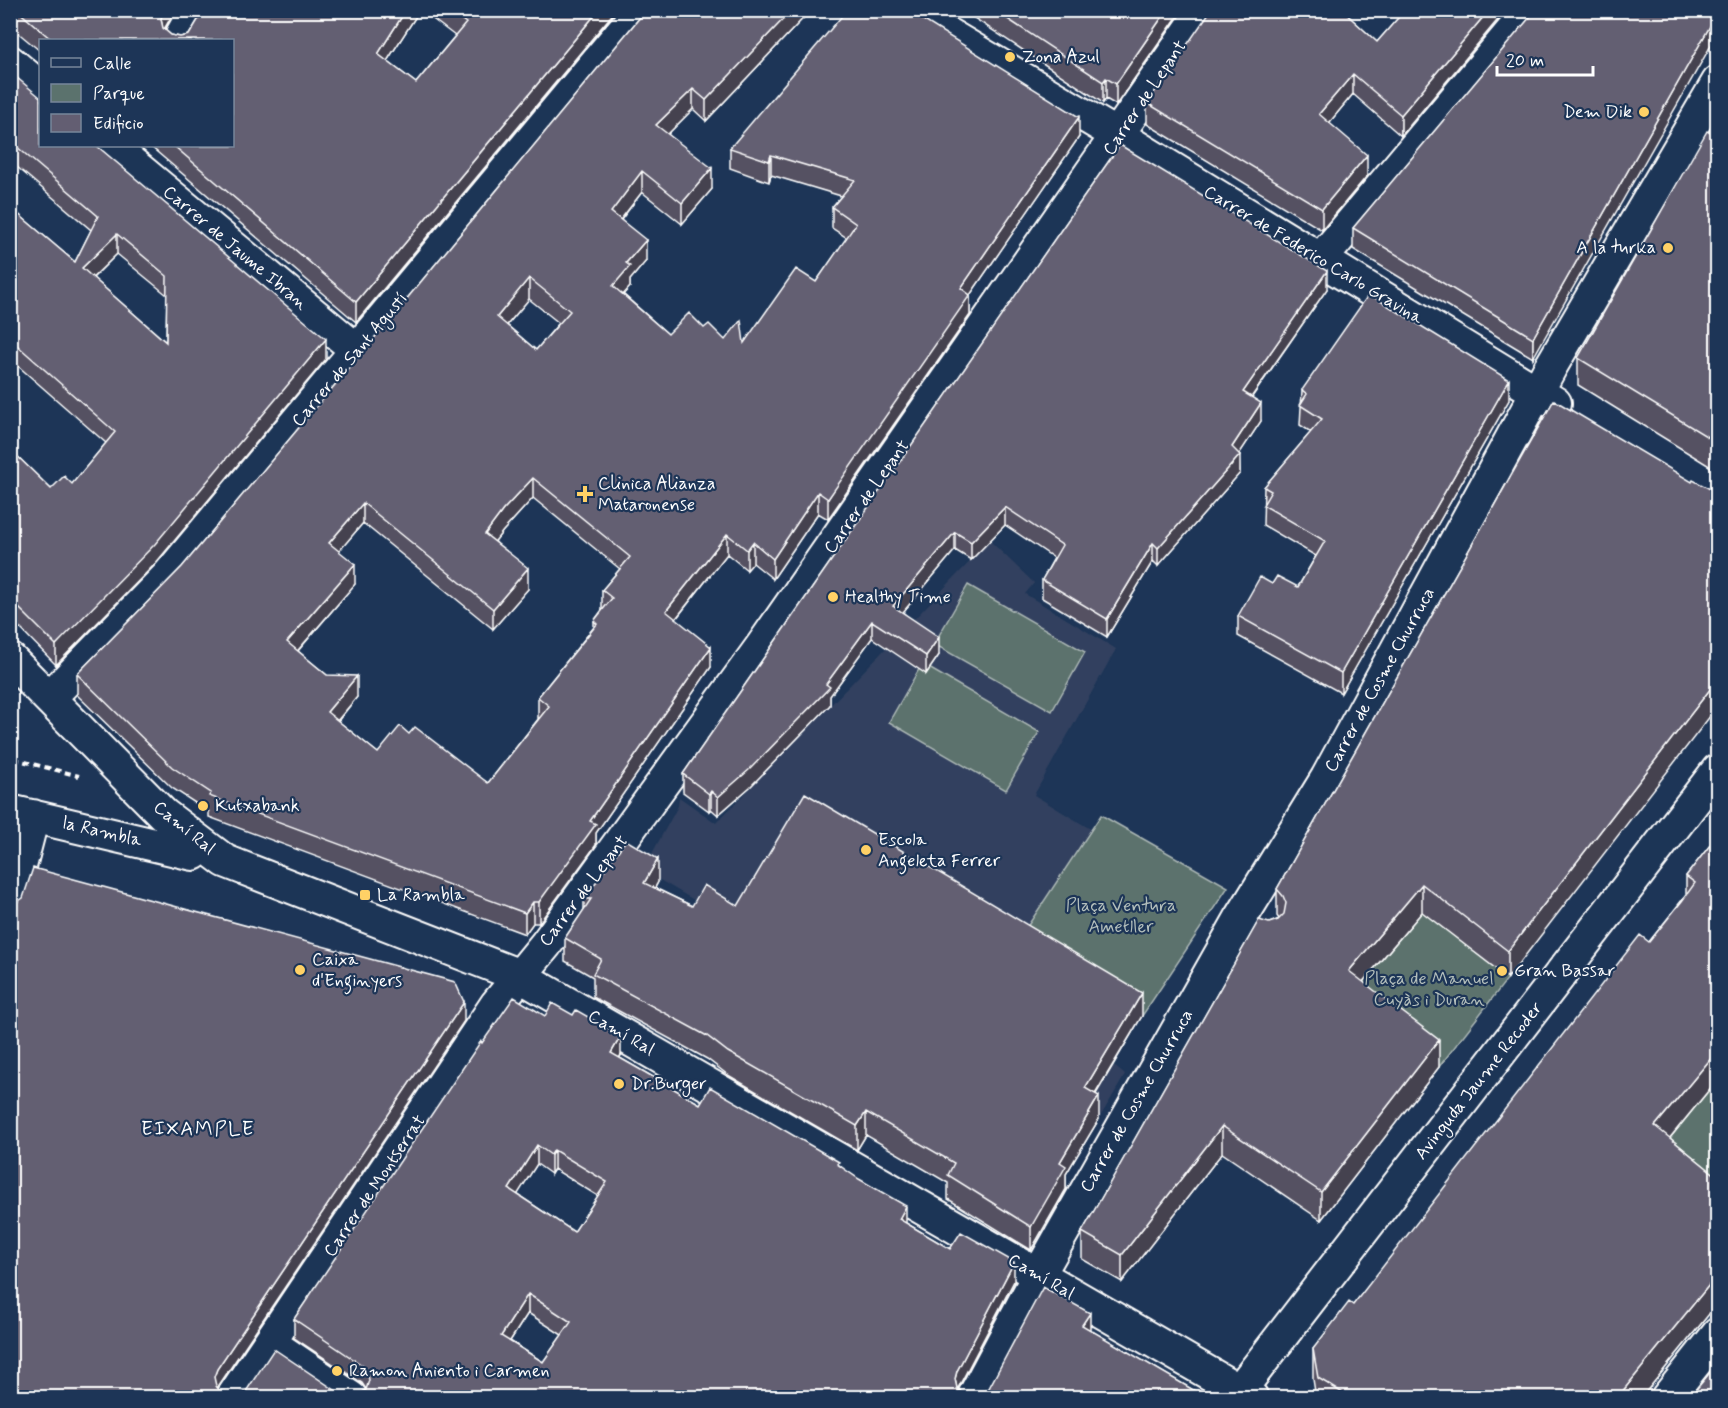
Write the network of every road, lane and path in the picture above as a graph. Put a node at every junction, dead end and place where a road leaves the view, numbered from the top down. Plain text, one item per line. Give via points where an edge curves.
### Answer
1 (196, 10) edge
2 (640, 10) edge
3 (907, 10) edge
4 (1204, 10) edge
5 (1530, 10) edge
6 (180, 39) edge
7 (10, 62) edge
8 (39, 86) edge
9 (1713, 101) edge
10 (1119, 136) junction
11 (118, 148) edge
12 (1321, 260) junction
13 (358, 351) junction
14 (1537, 391) junction
15 (1582, 419) edge
16 (10, 659) edge
17 (49, 698) junction
18 (14, 759) dead end
19 (1718, 770) edge
20 (79, 776) dead end
21 (22, 813) edge
22 (194, 854) dead end
23 (10, 906) edge
24 (520, 976) junction
25 (1038, 1276) junction
26 (1718, 1334) edge
27 (270, 1343) junction
28 (1246, 1394) edge
29 (232, 1398) edge
30 (351, 1398) edge
31 (973, 1398) edge
32 (1667, 1398) edge

1 - 6 street
2 - 13 street, Carrer de Sant Agustí
3 - 10 street, Carrer de Federico Carlo Gravina
4 - 10 street, Carrer de Lepant
5 - 12 street
7 - 8 street
9 - 14 street, Carrer de Cosme Churruca
10 - 12 street, Carrer de Federico Carlo Gravina
10 - 24 street, Carrer de Lepant via 762,646
11 - 13 street, Carrer de Jaume Ibran
12 - 14 street, Carrer de Federico Carlo Gravina
13 - 17 street, Carrer de Sant Agustí via 168,576
14 - 15 street, Carrer de Federico Carlo Gravina
14 - 25 street, Carrer de Cosme Churruca via 1327,778 1255,925
16 - 17 street, Camí Ral
17 - 24 street, Camí Ral via 163,814 225,861
18 - 20 path
19 - 28 street, Avinguda Jaume Recoder
21 - 22 street, la Rambla
21 - 23 street
24 - 25 street, Camí Ral
24 - 27 street, Carrer de Montserrat via 496,1005
25 - 28 street, Camí Ral
25 - 31 street, Carrer de Cosme Churruca
26 - 32 street
27 - 29 street, Carrer de Montserrat
27 - 30 street

